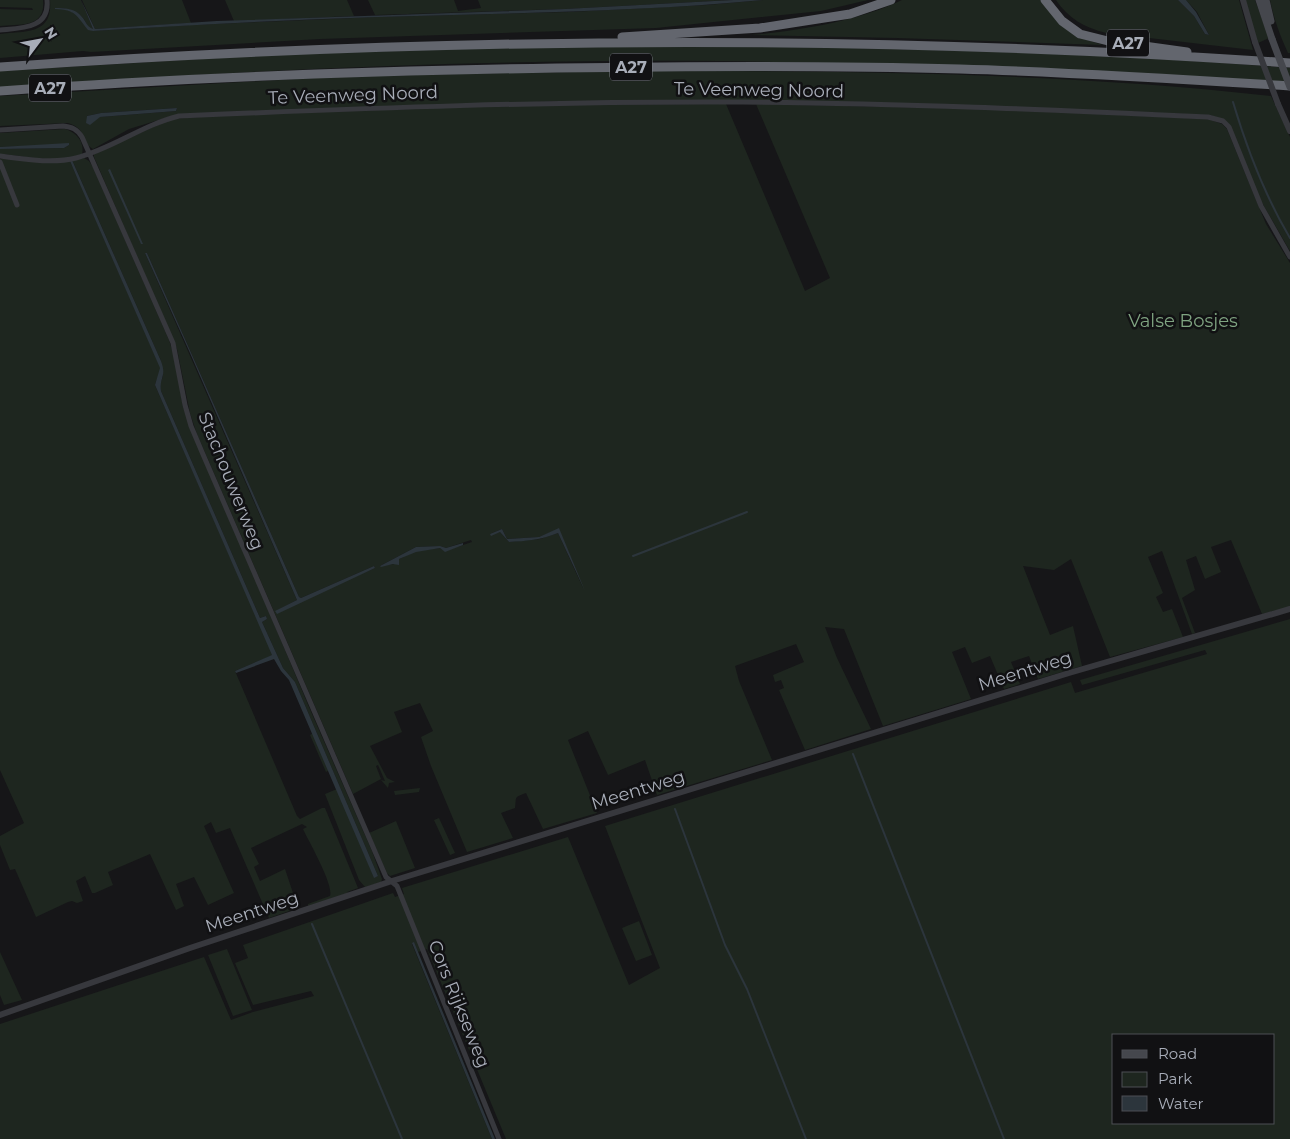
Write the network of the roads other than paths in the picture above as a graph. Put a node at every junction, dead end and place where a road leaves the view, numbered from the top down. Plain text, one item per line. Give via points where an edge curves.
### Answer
1 (47, 0) edge
2 (891, 0) edge
3 (1045, 0) edge
4 (1242, 0) edge
5 (1259, 0) edge
6 (1266, 0) edge
7 (0, 30) edge
8 (1274, 39) junction
9 (532, 43) junction
10 (1224, 59) junction
11 (1290, 64) edge
12 (0, 68) edge
13 (1290, 76) edge
14 (1290, 87) edge
15 (0, 91) edge
16 (0, 130) edge
17 (1290, 131) edge
18 (89, 154) junction
19 (0, 156) edge
20 (0, 162) edge
21 (17, 205) dead end
22 (1290, 258) edge
23 (1290, 609) edge
24 (392, 881) junction
25 (0, 1015) edge
26 (499, 1139) edge

1 - 7 street via 46,13 32,27
2 - 9 highway, A27 via 850,14 760,28
3 - 10 highway, A27 via 1062,22 1088,37
4 - 17 street, bridge via 1254,42
5 - 8 main road
6 - 8 main road
8 - 13 main road
8 - 14 main road, bridge
9 - 10 highway, A27 via 752,42 951,46
9 - 12 highway, A27 via 127,58
10 - 11 highway, A27
14 - 15 highway, A27 via 960,69 750,66 377,71
16 - 18 street, Stachouwerweg via 71,127 78,131
18 - 19 street, Te Veenweg Noord via 53,160
18 - 22 street, Te Veenweg Noord via 151,125 179,116 356,108 775,102 1208,117 1229,127 1261,206
18 - 24 street, Stachouwerweg via 173,343 185,404 198,444 386,877
20 - 21 street
23 - 24 street, Meentweg via 1070,673
24 - 25 street, Meentweg
24 - 26 street, Cors Rijkseweg via 397,886

